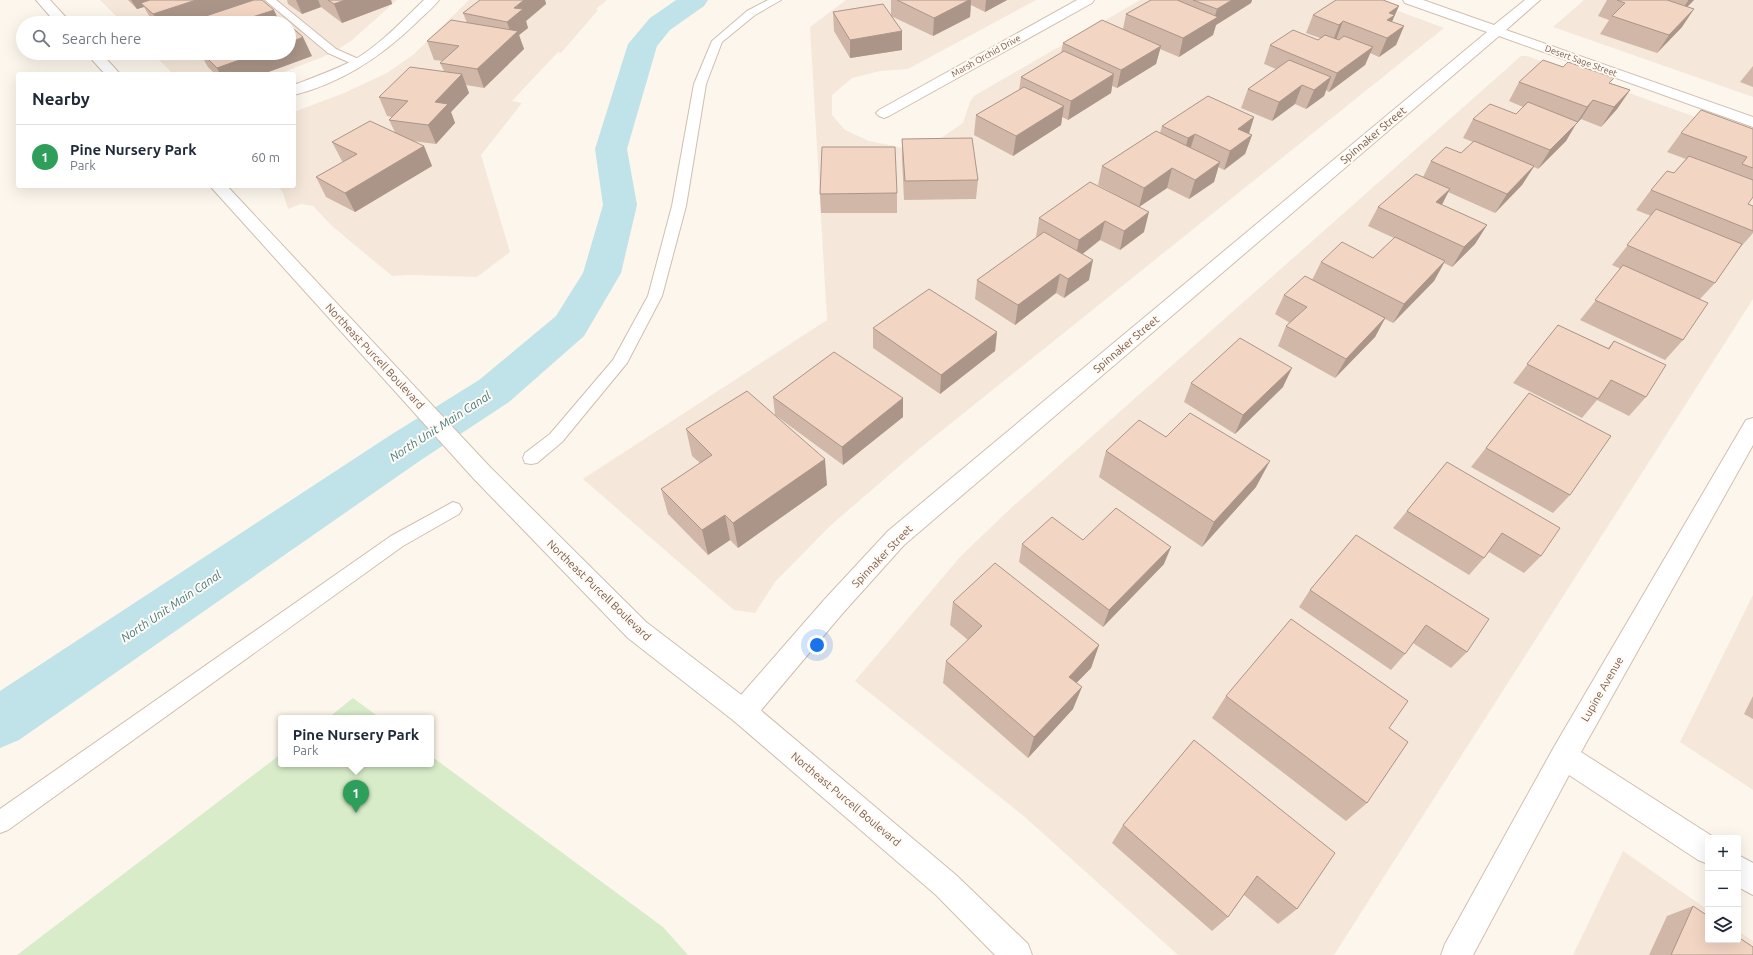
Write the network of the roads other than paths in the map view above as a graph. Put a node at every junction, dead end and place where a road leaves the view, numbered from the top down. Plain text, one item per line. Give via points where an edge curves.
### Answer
1 (42, 0) edge
2 (270, 0) edge
3 (432, 0) edge
4 (776, 0) edge
5 (1087, 0) edge
6 (1410, 0) edge
7 (1533, 0) edge
8 (57, 16) edge
9 (289, 16) edge
10 (296, 21) edge
11 (1497, 31) junction
12 (100, 60) edge
13 (359, 63) junction
14 (111, 72) edge
15 (296, 89) edge
16 (884, 113) dead end
17 (1753, 122) edge
18 (220, 188) edge
19 (1753, 426) edge
20 (531, 458) dead end
21 (453, 509) dead end
22 (743, 712) junction
23 (1564, 756) junction
24 (0, 822) edge
25 (1705, 848) edge
26 (1740, 871) edge
27 (1753, 880) edge
28 (1017, 955) edge
29 (1456, 955) edge

1 - 8 street
2 - 9 lane
3 - 13 street via 381,48
4 - 20 lane via 751,13 717,40 700,84 678,206 655,296 648,310 619,363 556,438
5 - 16 street, Marsh Orchid Drive
6 - 11 street, Desert Sage Street
7 - 11 street, Spinnaker Street
10 - 13 lane via 332,51
11 - 17 street, Desert Sage Street
11 - 22 street, Spinnaker Street via 896,538
12 - 14 street
13 - 15 street
18 - 22 street, Northeast Purcell Boulevard via 482,473 637,630
19 - 23 street, Lupine Avenue
21 - 24 lane via 397,540
22 - 28 street, Northeast Purcell Boulevard via 946,884
23 - 25 street
23 - 29 street, Lupine Avenue
26 - 27 street

